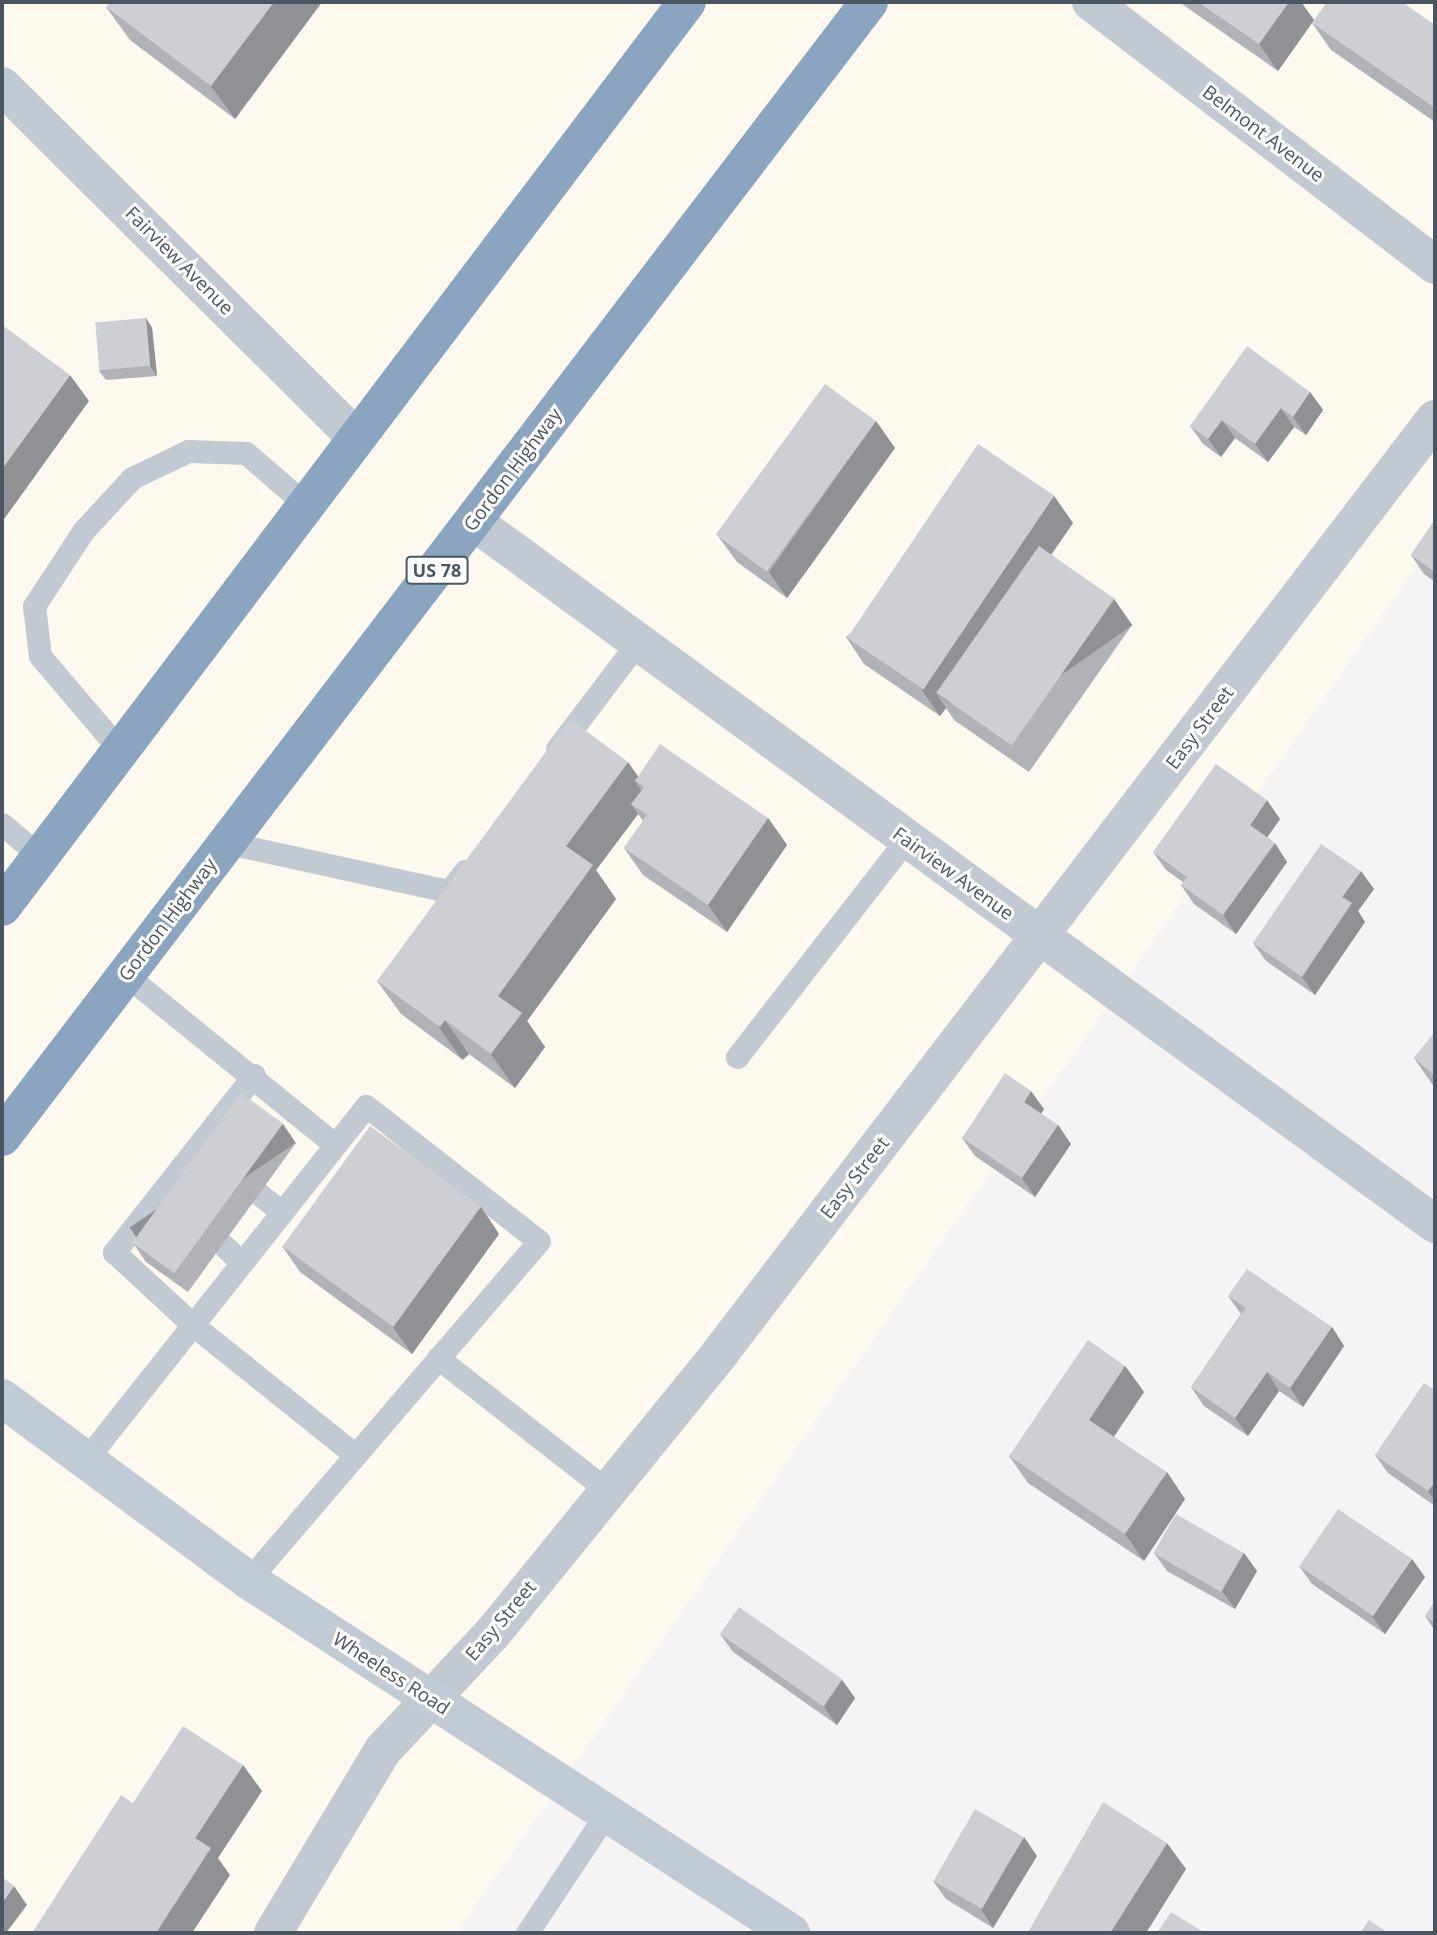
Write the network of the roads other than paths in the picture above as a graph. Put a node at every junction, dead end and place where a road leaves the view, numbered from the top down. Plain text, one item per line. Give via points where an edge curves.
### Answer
1 (687, 2) edge
2 (869, 2) edge
3 (1091, 2) edge
4 (2, 86) edge
5 (1435, 265) edge
6 (1435, 419) edge
7 (355, 437) junction
8 (305, 504) junction
9 (474, 522) junction
10 (638, 642) junction
11 (120, 750) junction
12 (540, 772) edge
13 (2, 824) edge
14 (906, 840) junction
15 (228, 843) junction
16 (482, 848) edge
17 (40, 856) junction
18 (2, 906) edge
19 (1040, 938) junction
20 (126, 975) junction
21 (737, 1057) dead end
22 (254, 1075) junction
23 (2, 1137) edge
24 (199, 1144) junction
25 (334, 1144) junction
26 (219, 1160) edge
27 (161, 1192) junction
28 (259, 1194) dead end
29 (182, 1210) edge
30 (281, 1212) junction
31 (1435, 1224) edge
32 (223, 1245) dead end
33 (242, 1262) junction
34 (193, 1325) junction
35 (438, 1358) junction
36 (2, 1398) edge
37 (355, 1455) junction
38 (84, 1462) junction
39 (608, 1491) junction
40 (248, 1580) junction
41 (431, 1700) junction
42 (607, 1814) junction
43 (273, 1933) edge
44 (527, 1933) edge
45 (791, 1933) edge

1 - 7 highway
2 - 9 highway, Gordon Highway / US 78
3 - 5 street, Belmont Avenue
4 - 7 street, Fairview Avenue
6 - 19 street, Easy Street
7 - 8 highway
8 - 11 highway
8 - 11 lane via 246,453 188,452 132,478 83,531 34,606 40,656
9 - 10 street, Fairview Avenue
9 - 15 highway, Gordon Highway / US 78
10 - 12 lane
10 - 14 street, Fairview Avenue
11 - 17 highway
13 - 17 lane
14 - 19 street, Fairview Avenue
14 - 21 lane
15 - 16 lane via 449,891
15 - 20 highway, Gordon Highway / US 78
17 - 18 highway
19 - 31 street, Fairview Avenue
19 - 39 street, Easy Street
20 - 22 lane
20 - 23 highway, Gordon Highway / US 78
22 - 24 lane
22 - 25 lane
24 - 26 lane
24 - 27 lane
25 - 30 lane
25 - 35 lane via 366,1106 539,1241
27 - 29 lane
27 - 34 lane via 114,1252
28 - 30 lane
30 - 33 lane
32 - 33 lane
33 - 34 lane
34 - 37 lane
34 - 38 lane
35 - 37 lane
35 - 39 lane
36 - 38 main road, Wheeless Road
37 - 40 lane
38 - 40 main road, Wheeless Road
39 - 41 street, Easy Street via 492,1634
40 - 41 main road, Wheeless Road
41 - 42 main road, Wheeless Road
41 - 43 street, Easy Street via 383,1750
42 - 44 lane
42 - 45 main road, Wheeless Road

